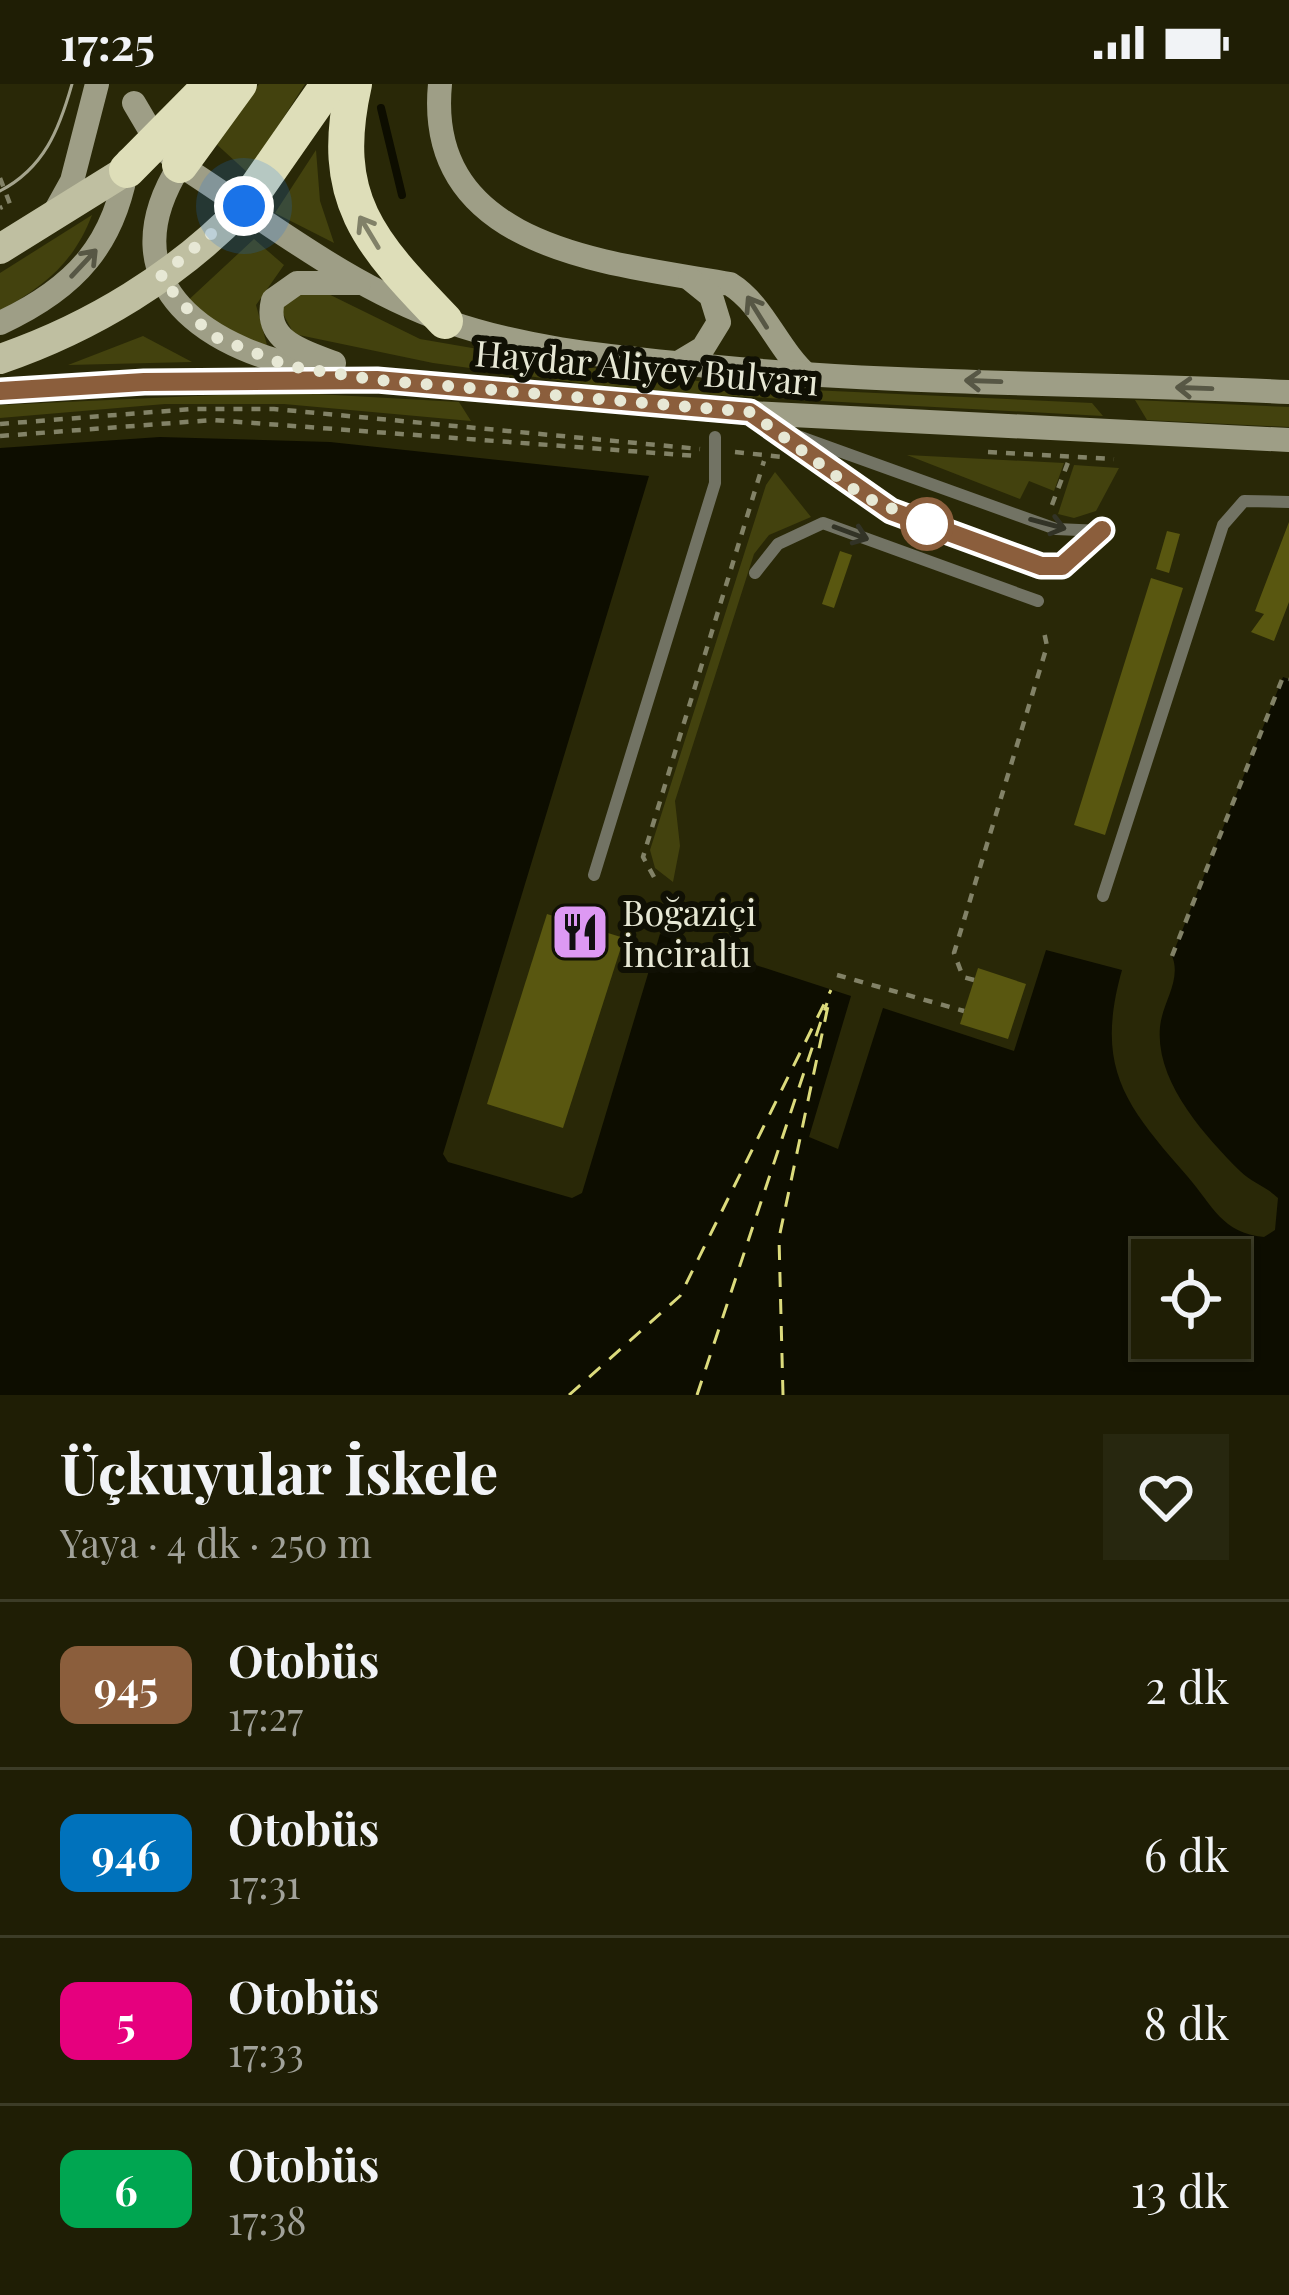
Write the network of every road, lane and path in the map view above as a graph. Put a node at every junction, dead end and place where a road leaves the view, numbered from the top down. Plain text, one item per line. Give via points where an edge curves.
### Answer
1 (98, 84) edge
2 (212, 84) edge
3 (239, 84) edge
4 (329, 84) edge
5 (354, 84) edge
6 (440, 84) edge
7 (134, 94) edge
8 (168, 154) junction
9 (127, 170) junction
10 (0, 178) edge
11 (244, 206) junction
12 (0, 208) edge
13 (48, 223) junction
14 (0, 249) edge
15 (160, 277) junction
16 (688, 277) junction
17 (362, 283) junction
18 (445, 321) junction
19 (0, 323) edge
20 (0, 359) edge
21 (678, 363) junction
22 (808, 376) junction
23 (377, 380) junction
24 (0, 391) edge
25 (1289, 392) edge
26 (750, 412) junction
27 (0, 424) edge
28 (780, 430) junction
29 (0, 436) edge
30 (715, 437) dead end
31 (1289, 440) edge
32 (676, 447) dead end
33 (980, 452) dead end
34 (715, 456) junction
35 (1070, 457) junction
36 (1114, 459) dead end
37 (764, 460) dead end
38 (1289, 502) edge
39 (1052, 505) dead end
40 (755, 573) dead end
41 (1038, 601) dead end
42 (1044, 632) dead end
43 (1289, 679) edge
44 (595, 875) dead end
45 (654, 877) dead end
46 (1103, 896) dead end
47 (1172, 956) dead end
48 (837, 975) dead end
49 (974, 980) dead end
50 (964, 1011) dead end

1 - 13 main road via 71,182
2 - 8 highway
3 - 8 highway
4 - 11 highway
18 -> 5 highway via 384,257 354,205 344,158
6 - 16 main road via 443,142 498,224
7 - 8 main road
7 - 9 main road
8 - 9 highway
8 - 11 main road, Haydar Aliyev Bulvarı
8 - 15 main road via 153,232
9 - 13 main road
19 -> 9 main road via 64,285 96,251
10 - 12 path via 10,204
11 - 15 main road
11 - 17 main road, Haydar Aliyev Bulvarı
13 - 14 main road
15 - 20 main road via 88,322
15 - 23 main road via 210,335 244,352
16 - 21 main road via 711,296 719,322 703,348
22 -> 16 main road via 745,293
17 - 18 main road, Haydar Aliyev Bulvarı
17 - 23 main road via 297,283 278,292 271,317 289,344
18 - 21 main road, Haydar Aliyev Bulvarı via 576,353
21 - 22 main road, Haydar Aliyev Bulvarı
25 -> 22 main road, Haydar Aliyev Bulvarı
23 - 24 main road, Haydar Aliyev Bulvarı
23 - 26 main road, Haydar Aliyev Bulvarı
26 - 28 lane
26 - 31 main road, Haydar Aliyev Bulvarı
27 - 32 path via 274,409
28 -> 28 lane via 1056,529 1102,530 1062,566 1041,566 891,511
29 - 34 path via 213,420
30 - 34 lane
33 - 35 path
34 - 44 lane via 715,483
35 - 36 path
35 - 39 path
37 - 45 path via 644,857
38 - 46 lane via 1244,501 1222,525
40 -> 41 lane via 778,544 823,523
42 - 49 path via 1047,646 954,953 963,977
43 - 47 path via 1283,677
48 - 50 path

